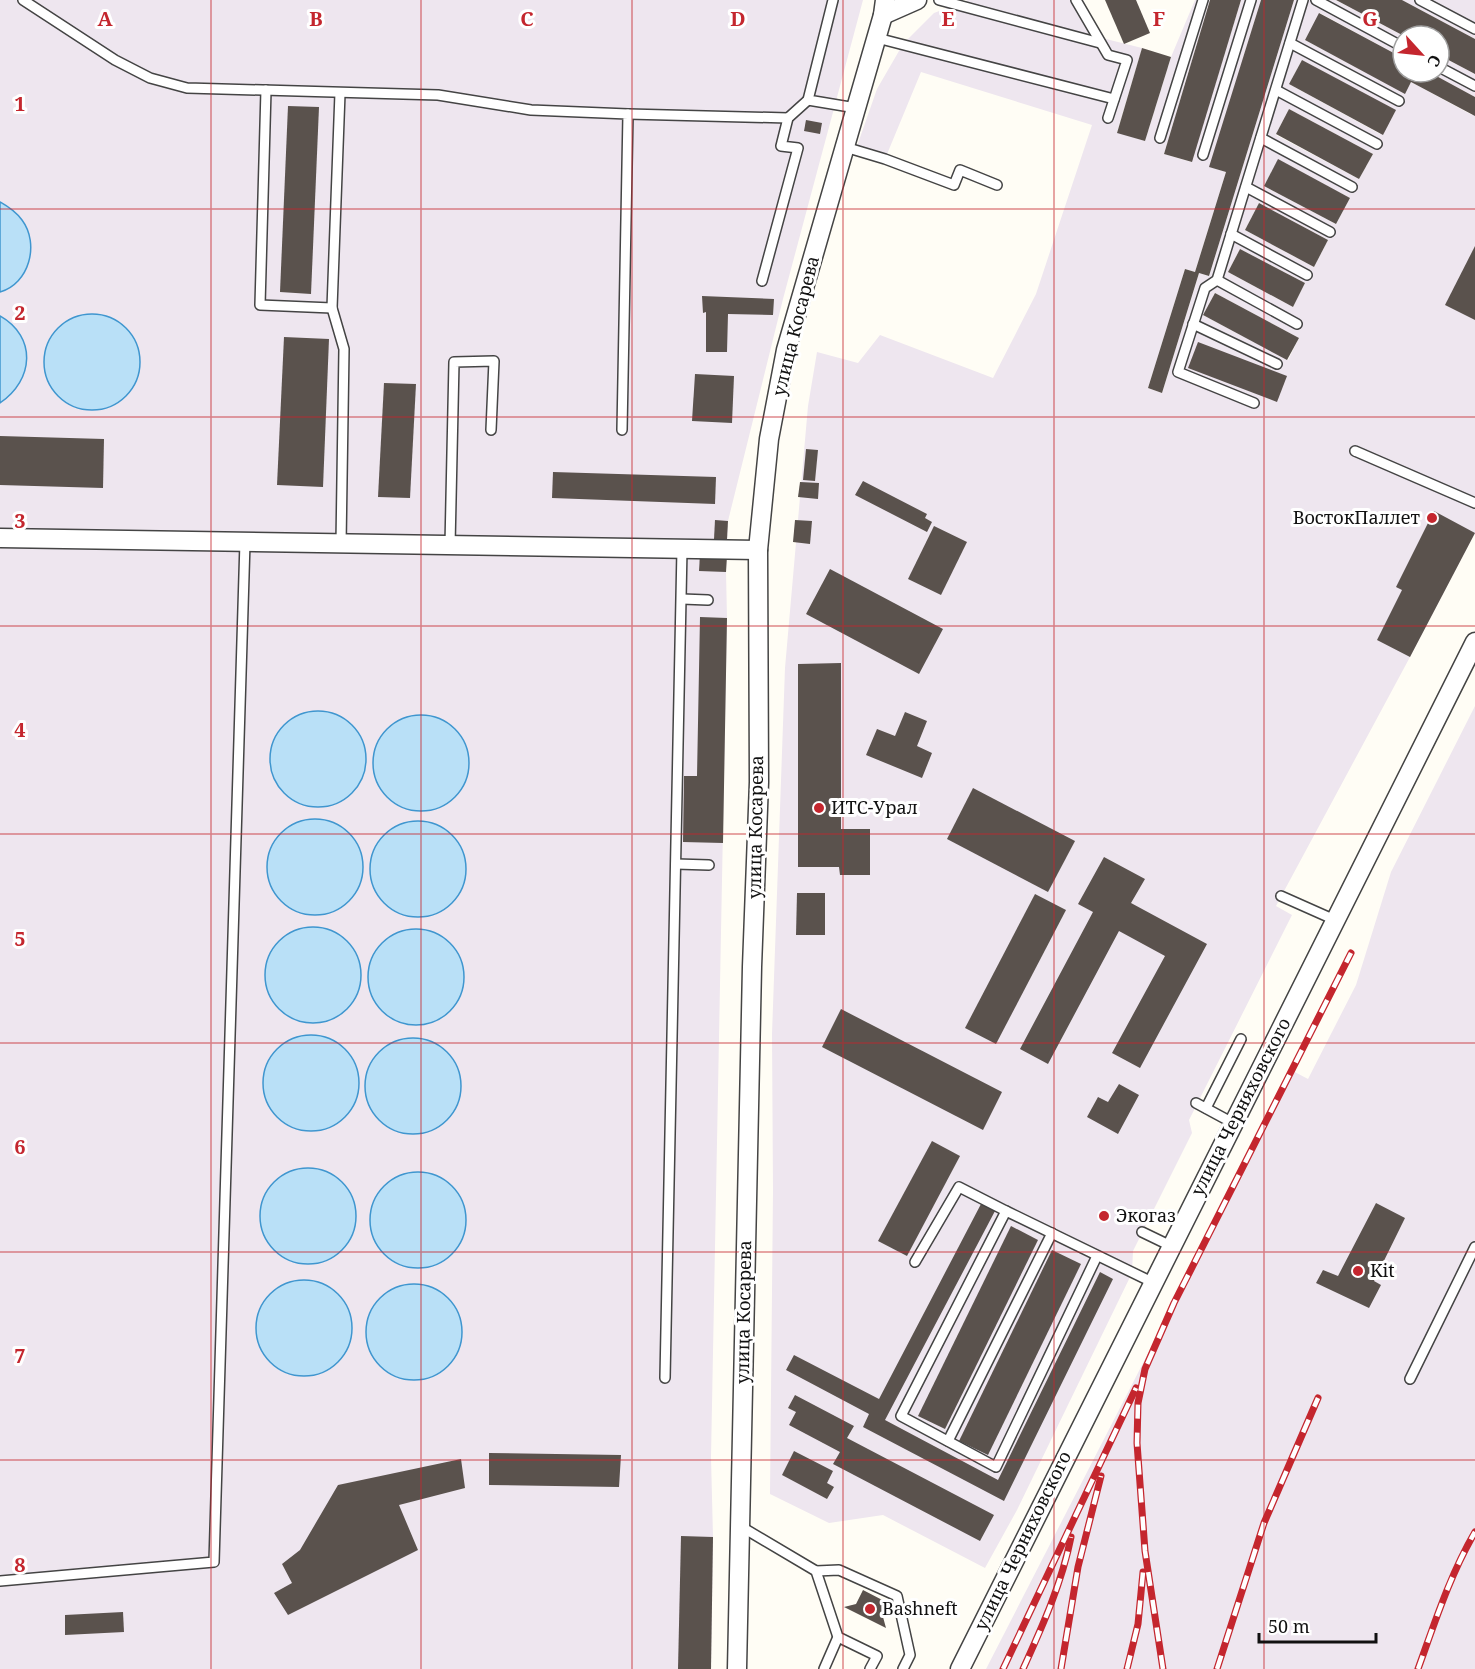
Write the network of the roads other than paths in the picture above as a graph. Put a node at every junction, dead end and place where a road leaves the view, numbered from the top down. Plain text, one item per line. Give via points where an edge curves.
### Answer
1 (23, 0) edge
2 (833, 0) edge
3 (917, 0) edge
4 (939, 0) edge
5 (1076, 0) edge
6 (1203, 0) edge
7 (1251, 0) edge
8 (1303, 0) edge
9 (1316, 0) edge
10 (1420, 0) edge
11 (884, 8) edge
12 (1475, 30) edge
13 (877, 38) junction
14 (1391, 41) edge
15 (1100, 43) junction
16 (1290, 43) junction
17 (1451, 73) edge
18 (1475, 86) edge
19 (266, 90) junction
20 (1276, 90) junction
21 (340, 93) junction
22 (1114, 99) junction
23 (808, 100) junction
24 (1399, 101) dead end
25 (856, 108) junction
26 (628, 114) junction
27 (788, 118) junction
28 (1108, 118) dead end
29 (1160, 138) dead end
30 (1261, 138) junction
31 (1377, 144) dead end
32 (845, 147) junction
33 (1203, 155) dead end
34 (997, 185) dead end
35 (1246, 187) junction
36 (1352, 187) dead end
37 (1330, 232) dead end
38 (1231, 234) junction
39 (1307, 275) dead end
40 (1217, 280) junction
41 (762, 281) dead end
42 (332, 308) junction
43 (1193, 324) junction
44 (1297, 324) dead end
45 (1277, 364) dead end
46 (1254, 403) dead end
47 (491, 430) dead end
48 (621, 430) dead end
49 (1355, 451) dead end
50 (1475, 503) edge
51 (0, 538) edge
52 (245, 542) junction
53 (341, 544) junction
54 (450, 545) junction
55 (682, 549) junction
56 (758, 550) junction
57 (682, 599) junction
58 (708, 600) dead end
59 (1475, 642) edge
60 (676, 864) junction
61 (709, 864) dead end
62 (1281, 896) dead end
63 (1335, 921) junction
64 (1241, 1039) dead end
65 (1196, 1103) dead end
66 (1206, 1108) junction
67 (1233, 1123) junction
68 (1006, 1211) junction
69 (1142, 1232) dead end
70 (1052, 1233) junction
71 (1171, 1246) junction
72 (1475, 1247) edge
73 (1098, 1256) junction
74 (915, 1262) dead end
75 (1152, 1282) junction
76 (665, 1378) dead end
77 (1410, 1379) dead end
78 (948, 1442) junction
79 (740, 1526) junction
80 (816, 1571) junction
81 (0, 1581) edge
82 (838, 1637) junction
83 (737, 1669) edge
84 (824, 1669) edge
85 (870, 1669) edge
86 (903, 1669) edge
87 (960, 1669) edge

1 - 19 lane via 150,78 187,88
2 - 23 lane
3 - 11 street
4 - 15 lane
5 - 15 lane
6 - 29 lane
7 - 33 lane
8 - 16 lane
9 - 14 lane
10 - 12 lane
11 - 13 street, улица Косарева
13 - 22 lane
13 - 25 street, улица Косарева
15 - 22 lane via 1108,55 1126,60
16 - 20 lane
16 - 24 lane
17 - 18 lane
19 - 21 lane
19 - 42 lane via 260,305
20 - 30 lane
20 - 31 lane
21 - 26 lane via 438,95 531,110
21 - 42 lane
22 - 28 lane
23 - 25 lane
23 - 27 lane
25 - 32 street, улица Косарева
26 - 27 lane
26 - 48 lane
27 - 41 lane via 781,146 798,148
30 - 35 lane
30 - 36 lane
32 - 34 lane via 954,185 960,170
32 - 56 street, улица Косарева via 786,350 769,439
35 - 37 lane
35 - 38 lane
38 - 39 lane
38 - 40 lane
40 - 43 lane via 1205,288
40 - 44 lane
42 - 53 lane via 344,349
43 - 45 lane
43 - 46 lane via 1178,372
47 - 54 lane via 494,361 454,362
49 - 50 lane
51 - 52 street
52 - 53 street
52 - 81 lane via 214,1562
53 - 54 street
54 - 55 street
55 - 56 street
55 - 57 lane
56 - 79 street, улица Косарева via 759,782
57 - 58 lane
57 - 60 lane
59 - 63 street, улица Черняховского
60 - 61 lane
60 - 76 lane
62 - 63 lane
63 - 67 street, улица Черняховского
64 - 66 lane
65 - 66 lane
66 - 67 lane
67 - 71 street, улица Черняховского
68 - 70 lane
68 - 74 lane via 959,1187
68 - 78 lane via 901,1416
69 - 71 lane
70 - 73 lane
70 - 78 lane
71 - 75 street, улица Черняховского
72 - 77 lane
73 - 75 lane
73 - 78 lane via 996,1467
75 - 87 street, улица Черняховского
79 - 80 lane
79 - 83 street, улица Косарева
80 - 82 lane
80 - 86 lane via 839,1570 897,1596 910,1655
82 - 84 lane
82 - 85 lane via 877,1656

